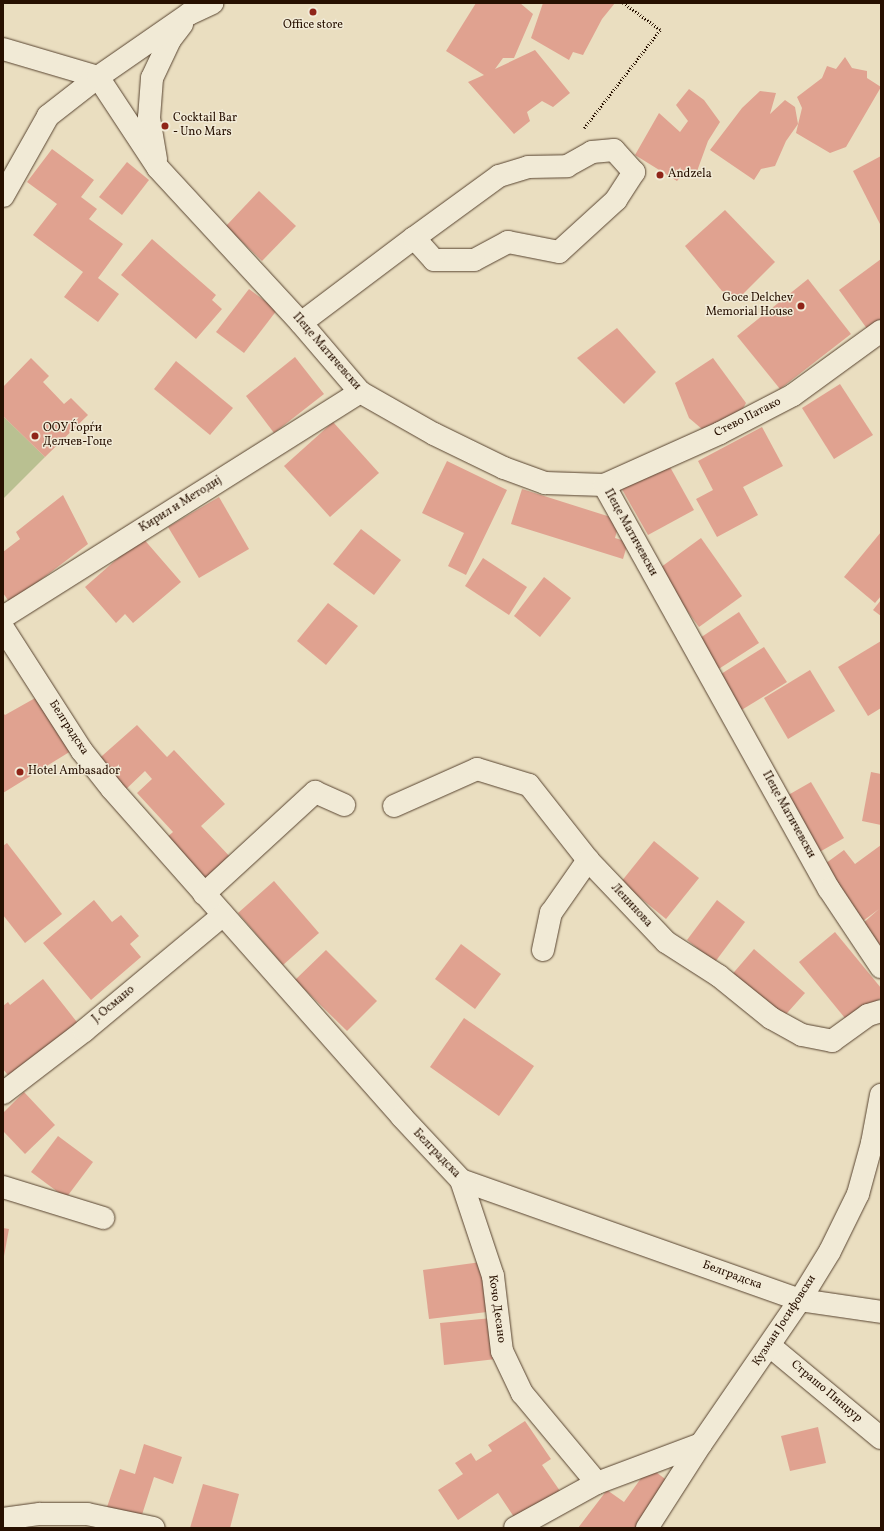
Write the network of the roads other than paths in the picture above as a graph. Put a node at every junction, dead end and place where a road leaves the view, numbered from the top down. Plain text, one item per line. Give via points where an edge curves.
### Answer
1 (213, 3) edge
2 (189, 14) junction
3 (3, 49) edge
4 (98, 77) junction
5 (158, 168) junction
6 (3, 196) edge
7 (414, 238) junction
8 (301, 323) junction
9 (881, 331) edge
10 (360, 392) junction
11 (604, 485) junction
12 (3, 617) edge
13 (3, 628) edge
14 (344, 805) dead end
15 (394, 806) dead end
16 (588, 860) junction
17 (204, 894) junction
18 (223, 915) junction
19 (543, 950) dead end
20 (881, 967) edge
21 (881, 1011) edge
22 (3, 1093) edge
23 (881, 1095) edge
24 (461, 1180) junction
25 (3, 1187) edge
26 (104, 1218) dead end
27 (800, 1300) junction
28 (881, 1312) edge
29 (770, 1346) junction
30 (881, 1438) edge
31 (701, 1444) junction
32 (597, 1483) junction
33 (3, 1519) edge
34 (154, 1528) edge
35 (515, 1528) edge
36 (647, 1528) edge

1 - 2 street
2 - 4 street
2 - 5 street via 170,40 152,78 149,118
3 - 4 street
4 - 5 street, Пеце Матичевски
4 - 6 street via 48,116
5 - 8 street, Пеце Матичевски
7 - 7 street via 499,176 528,167 567,166 592,152 614,150 634,172 616,200 559,252 508,242 474,260 434,260
7 - 8 street
8 - 10 street, Пеце Матичевски
9 - 11 street, Стево Патако via 794,395 720,433
10 - 11 street, Пеце Матичевски via 434,434 518,473 545,483
10 - 12 street, Кирил и Методиј
11 - 20 street, Пеце Матичевски via 829,889
13 - 17 street, Белградска via 82,751
14 - 17 street via 315,792
15 - 16 street, Ленинова via 477,769 529,785
16 - 19 street via 551,913
16 - 21 street, Ленинова via 666,942 719,976 771,1018 802,1035 832,1041 868,1015
17 - 18 street, Белградска
18 - 22 street, Ј. Османо via 84,1031
18 - 24 street, Белградска via 402,1118
23 - 27 street, Кузман Јосифовски via 869,1156 858,1194 830,1251
24 - 27 street, Белградска
24 - 32 street, Кочо Десано via 493,1276 502,1351 522,1393
25 - 26 street
27 - 28 street, Белградска
27 - 29 street, Кузман Јосифовски
29 - 30 street, Страшо Пинџур
29 - 31 street, Кузман Јосифовски
31 - 32 street
31 - 36 street, Кузман Јосифовски
32 - 35 street
33 - 34 street via 40,1514 87,1514

